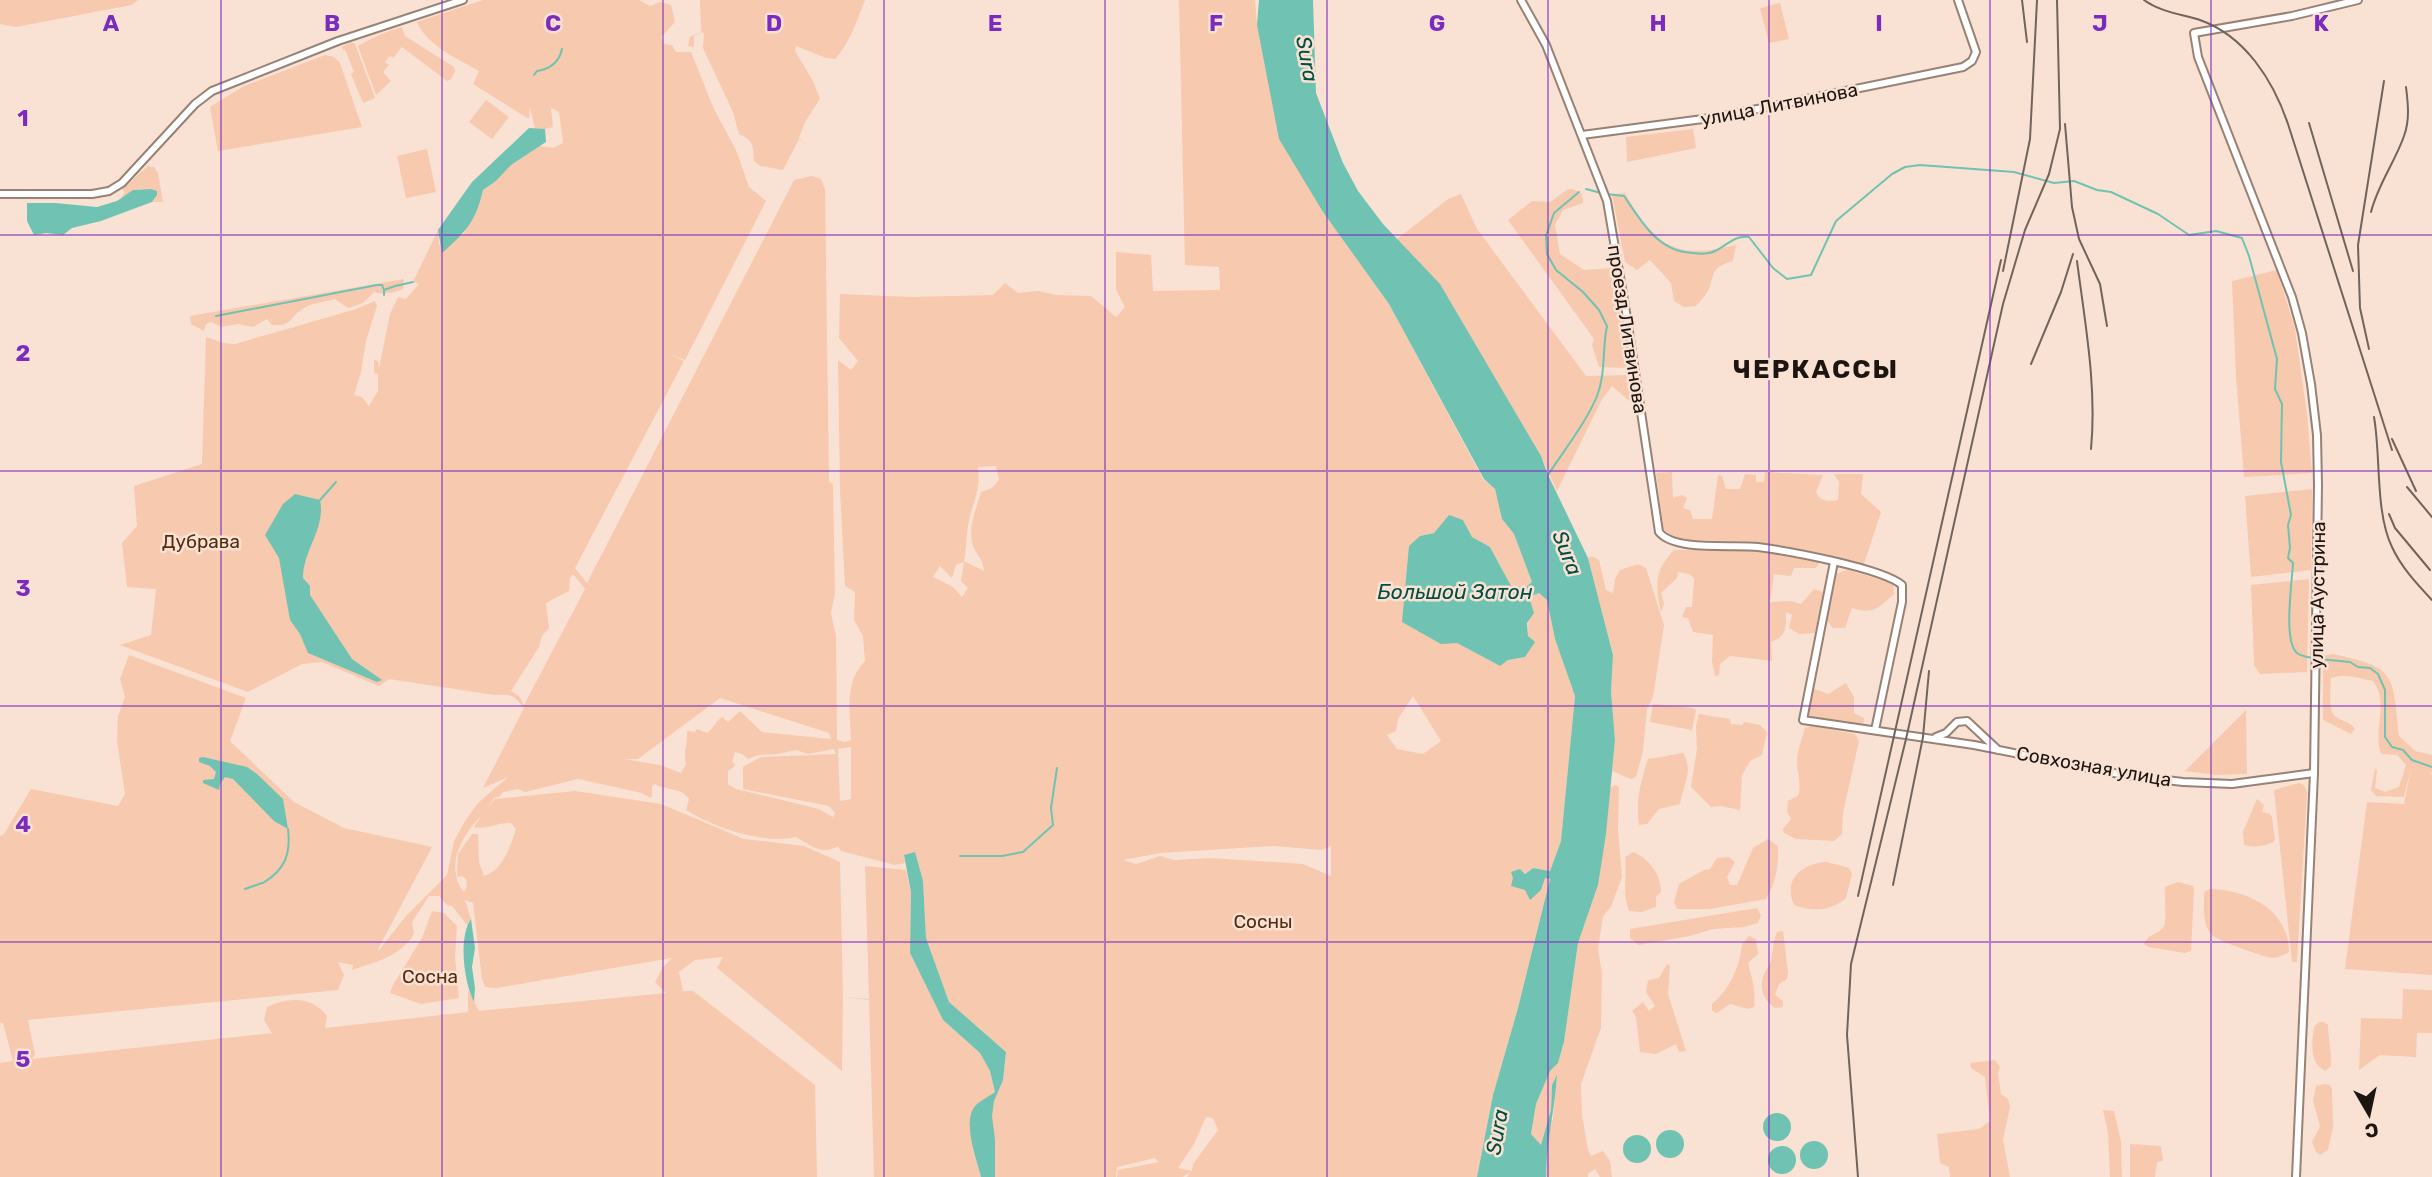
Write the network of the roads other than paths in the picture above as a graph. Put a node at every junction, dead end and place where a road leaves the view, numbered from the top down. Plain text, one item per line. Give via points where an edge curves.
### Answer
1 (463, 0) edge
2 (1521, 0) edge
3 (1958, 0) edge
4 (2358, 0) edge
5 (1582, 135) junction
6 (0, 194) edge
7 (1834, 562) junction
8 (1951, 727) junction
9 (1874, 730) junction
10 (1931, 738) junction
11 (1956, 742) junction
12 (1998, 750) junction
13 (2314, 773) junction
14 (2296, 1177) edge

1 - 6 main road via 328,45 212,91 109,191
2 - 5 main road, проезд Литвинова via 1546,45
3 - 5 main road, улица Литвинова via 1976,52 1963,67 1779,106
4 - 13 main road, улица Аустрина via 2194,33 2198,57 2302,333 2317,435
5 - 7 main road, проезд Литвинова via 1607,201 1656,527 1662,537 1672,541 1755,547
7 - 9 main road via 1886,575 1904,590
7 - 9 main road, Совхозная улица via 1803,720
8 - 10 main road via 1942,736
8 - 11 main road
8 - 12 main road via 1966,721
9 - 10 main road, Совхозная улица
10 - 11 main road, Совхозная улица
11 - 12 main road, Совхозная улица
12 - 13 main road, Совхозная улица via 2183,782 2232,784
13 - 14 main road, улица Аустрина

